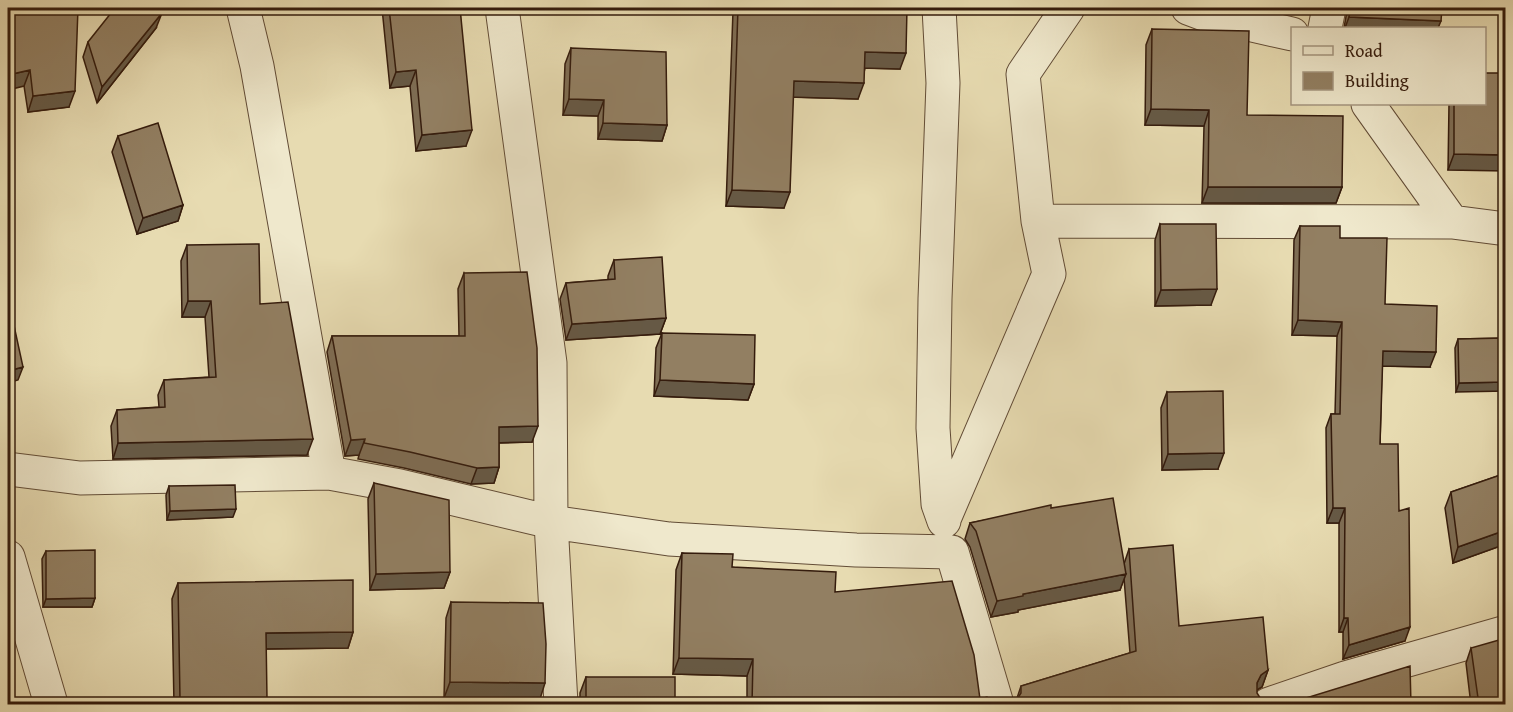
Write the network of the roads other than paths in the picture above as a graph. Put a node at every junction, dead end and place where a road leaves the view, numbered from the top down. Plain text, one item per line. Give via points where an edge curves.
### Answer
1 (243, 8) edge
2 (502, 8) edge
3 (939, 8) edge
4 (1068, 8) edge
5 (1188, 8) edge
6 (1329, 8) edge
7 (1325, 27) edge
8 (1291, 34) edge
9 (1369, 105) edge
10 (1038, 221) junction
11 (1452, 222) junction
12 (1506, 229) edge
13 (8, 469) edge
14 (329, 473) junction
15 (944, 519) junction
16 (551, 522) junction
17 (952, 552) junction
18 (8, 557) edge
19 (1506, 632) edge
20 (51, 705) edge
21 (561, 705) edge
22 (997, 705) edge
23 (1269, 705) edge

1 - 14 street via 257,66
2 - 16 street via 550,363
3 - 15 street via 943,83 933,428 938,504
4 - 10 street via 1023,74
5 - 8 street
6 - 7 street
9 - 11 street
10 - 11 street
10 - 15 street via 1048,274
11 - 12 street
13 - 14 street via 80,478
14 - 16 street
15 - 17 street
16 - 17 street via 669,539
16 - 21 street
17 - 22 street
18 - 20 street
19 - 23 street via 1345,678

